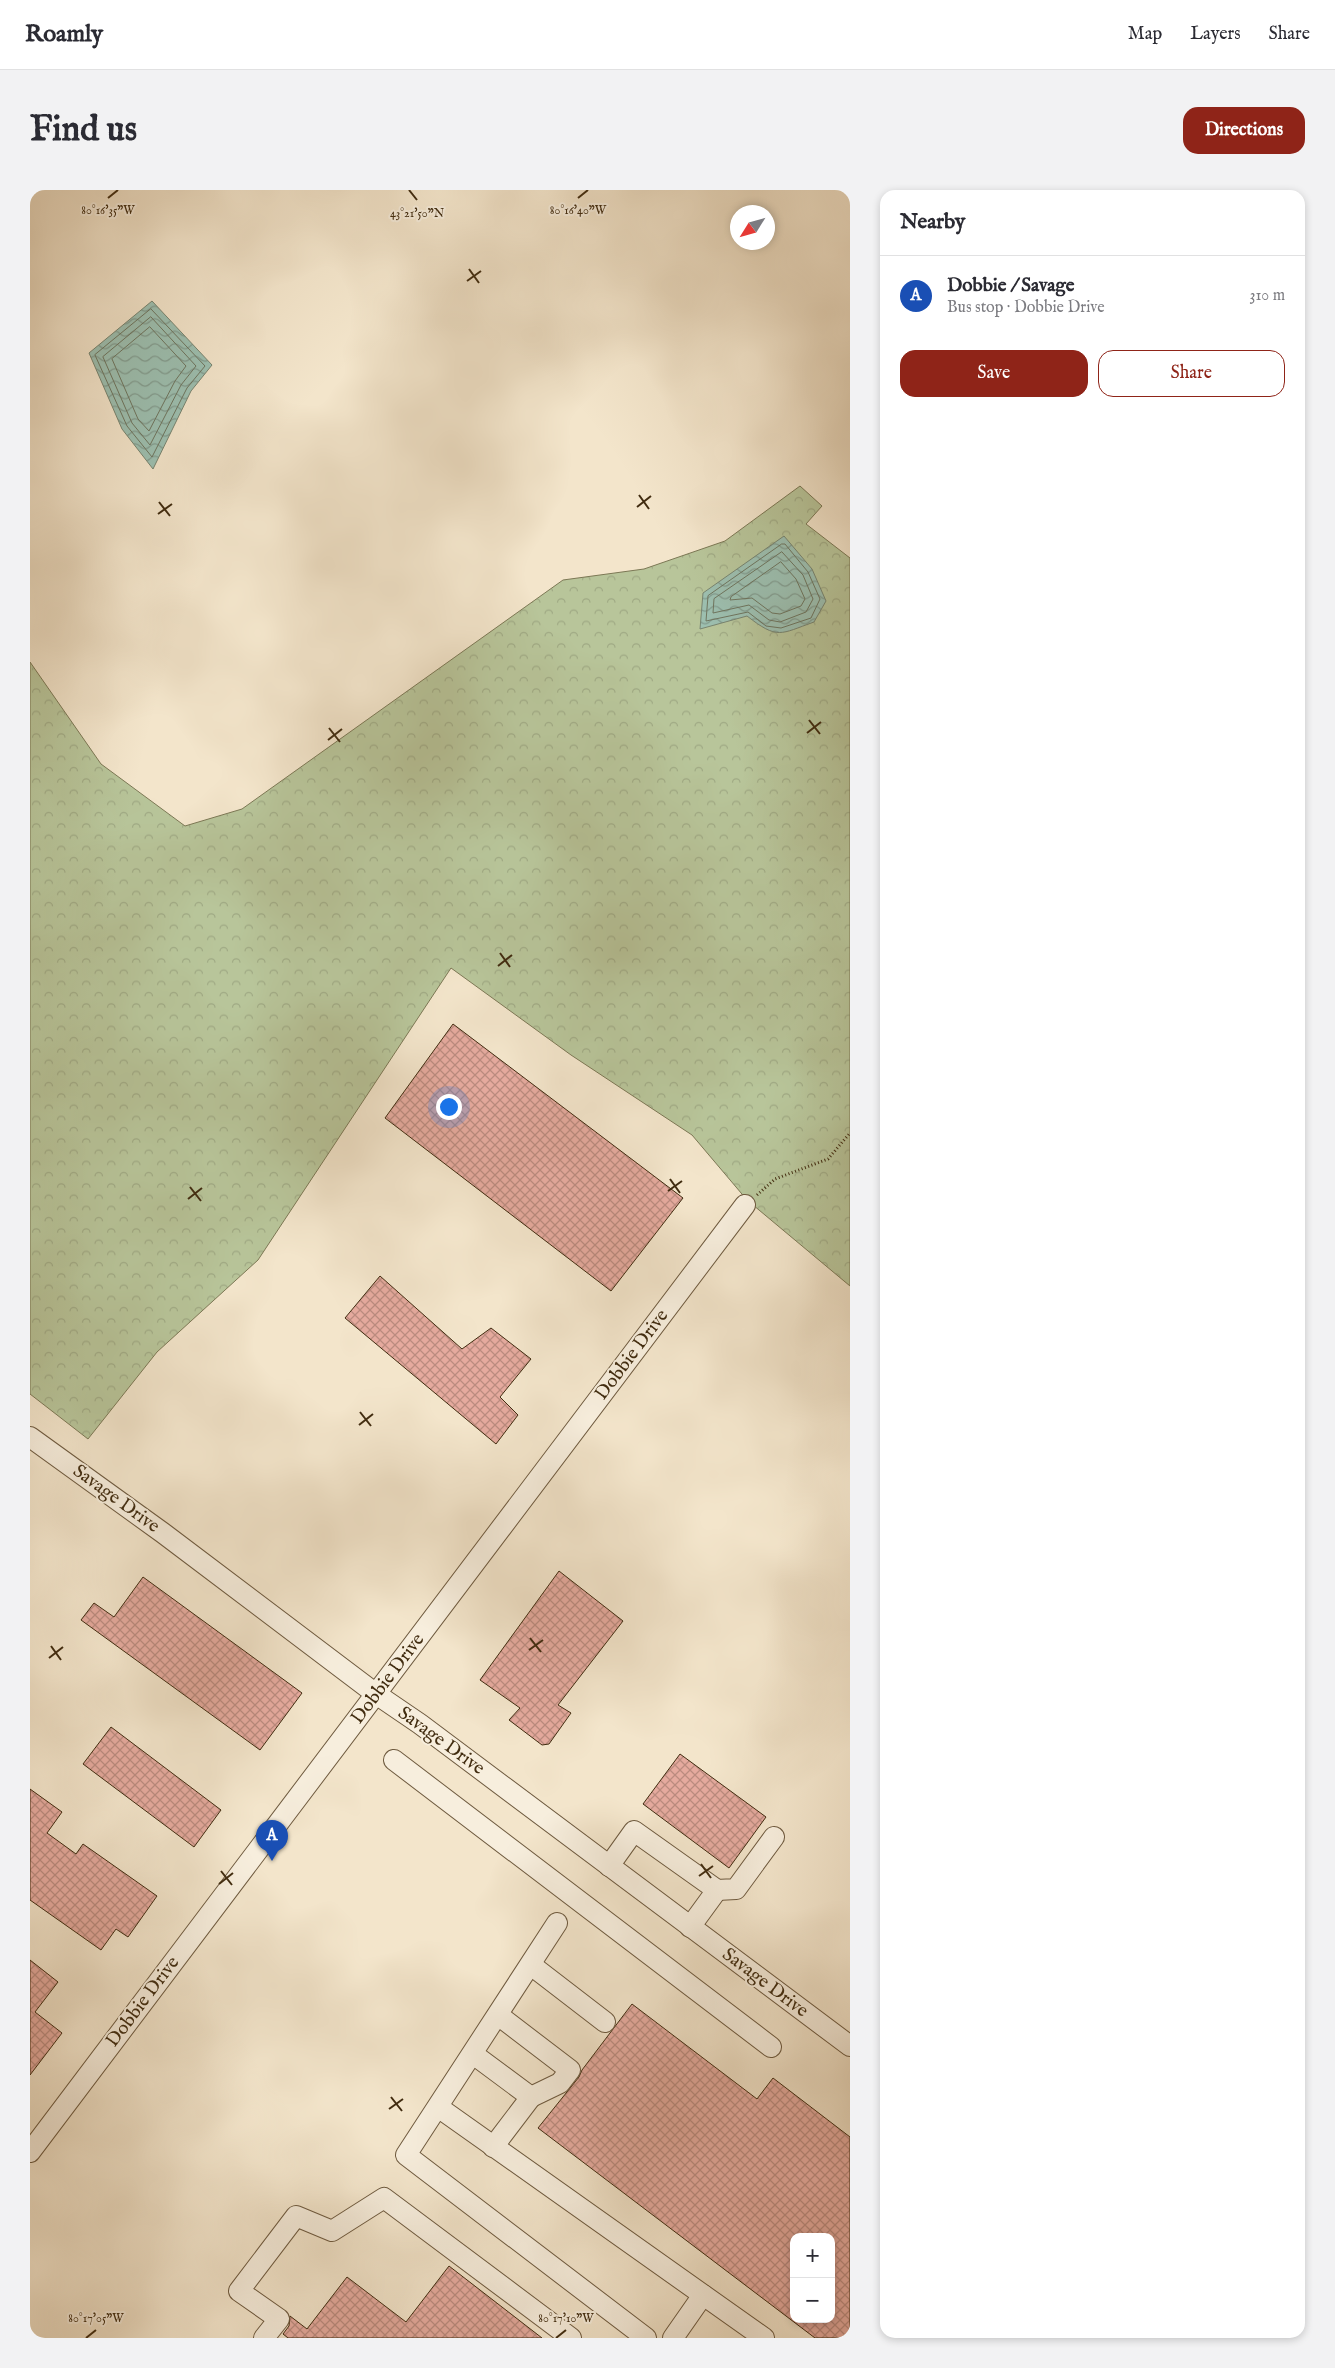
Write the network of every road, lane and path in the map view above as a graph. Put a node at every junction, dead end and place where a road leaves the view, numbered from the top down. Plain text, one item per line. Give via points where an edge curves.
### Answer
1 (850, 1132) edge
2 (745, 1205) joint
3 (30, 1437) edge
4 (376, 1694) junction
5 (394, 1760) dead end
6 (774, 1837) dead end
7 (609, 1866) junction
8 (716, 1890) junction
9 (557, 1923) dead end
10 (690, 1926) junction
11 (531, 1965) junction
12 (498, 2015) junction
13 (606, 2022) dead end
14 (850, 2046) edge
15 (771, 2047) dead end
16 (472, 2054) junction
17 (530, 2097) junction
18 (438, 2107) junction
19 (493, 2147) junction
20 (30, 2152) edge
21 (702, 2294) junction
22 (678, 2336) edge
23 (264, 2338) edge
24 (571, 2338) edge
25 (646, 2338) edge
26 (764, 2338) edge

1 - 2 path via 828,1159 774,1179
2 - 4 street, Dobbie Drive
3 - 4 street, Savage Drive
4 - 7 street, Savage Drive
4 - 20 street, Dobbie Drive
5 - 15 street
6 - 8 street via 736,1889
7 - 8 street via 634,1831
7 - 10 street, Savage Drive
8 - 10 street
9 - 11 street
10 - 14 street, Savage Drive
11 - 12 street
11 - 13 street
12 - 16 street
12 - 17 street via 570,2070 560,2083
16 - 17 street
16 - 18 street
17 - 19 street
18 - 19 street
18 - 25 street via 406,2155
19 - 21 street
21 - 22 street
21 - 26 street
23 - 24 street via 279,2319 239,2291 296,2216 332,2231 384,2198

